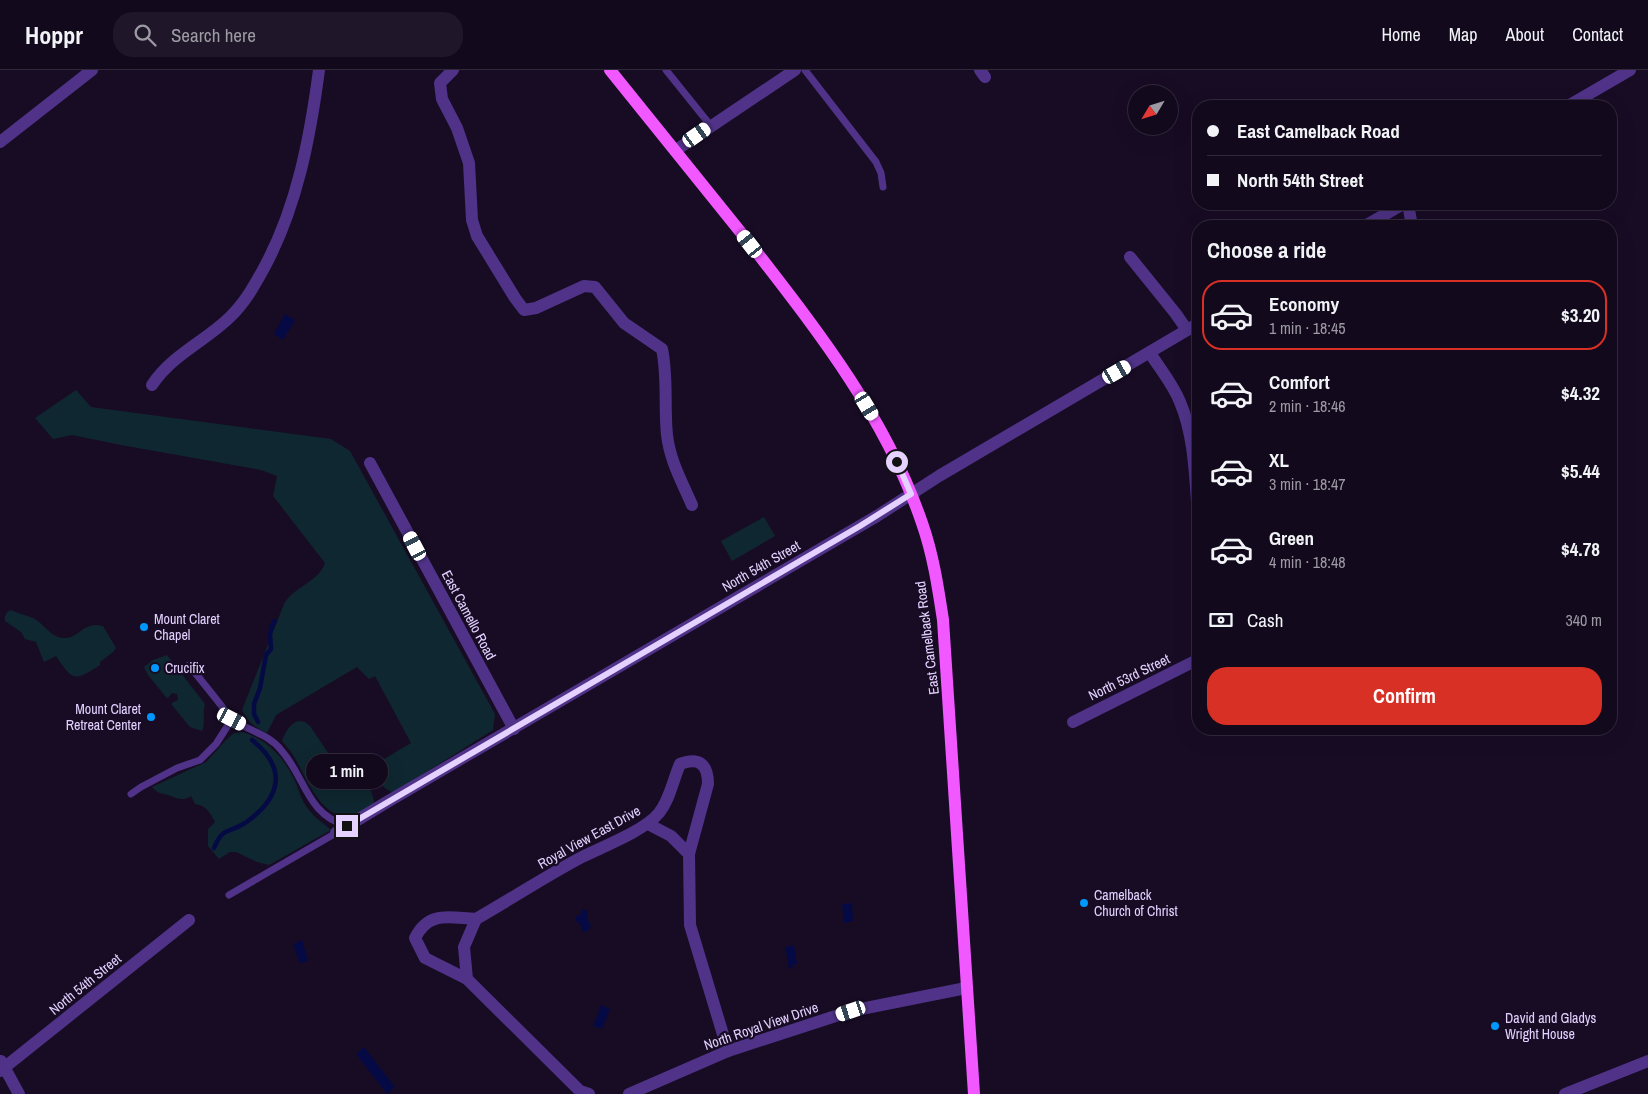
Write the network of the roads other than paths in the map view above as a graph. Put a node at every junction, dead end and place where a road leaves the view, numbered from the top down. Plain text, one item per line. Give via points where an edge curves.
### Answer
1 (92, 70) edge
2 (319, 70) edge
3 (453, 70) edge
4 (610, 70) edge
5 (666, 70) edge
6 (795, 70) edge
7 (805, 70) edge
8 (1630, 70) edge
9 (1578, 100) edge
10 (711, 126) junction
11 (0, 142) edge
12 (676, 150) junction
13 (883, 187) dead end
14 (1393, 210) edge
15 (1375, 220) edge
16 (1130, 257) dead end
17 (1192, 327) edge
18 (1187, 330) junction
19 (1150, 353) junction
20 (152, 385) dead end
21 (1192, 446) edge
22 (370, 463) dead end
23 (911, 494) junction
24 (692, 505) dead end
25 (1192, 662) edge
26 (189, 665) dead end
27 (232, 719) junction
28 (1073, 722) dead end
29 (514, 729) junction
30 (131, 794) dead end
31 (648, 824) junction
32 (342, 830) junction
33 (689, 854) junction
34 (229, 895) dead end
35 (476, 919) junction
36 (189, 920) dead end
37 (467, 979) junction
38 (966, 988) junction
39 (728, 1051) junction
40 (1648, 1061) edge
41 (2, 1066) edge
42 (19, 1094) edge
43 (588, 1094) edge
44 (630, 1094) edge
45 (974, 1094) edge
46 (1565, 1094) edge

1 - 11 street
2 - 20 street via 302,168 290,210 262,272 250,294 229,318 178,356
3 - 24 street via 440,83 442,98 469,162 472,220 477,236 524,310 536,308 584,286 595,287 624,323 662,349 667,435 673,464
4 - 12 main road, East Camelback Road
5 - 10 lane
6 - 10 street
7 - 13 lane via 876,162
8 - 9 street
10 - 12 street
12 - 23 main road, East Camelback Road via 826,343 875,419
14 - 15 street
16 - 18 street
17 - 18 street, North 54th Street
18 - 19 street, North 54th Street
19 - 21 street via 1175,390 1186,416
19 - 23 street, North 54th Street
22 - 29 street, East Camello Road
23 - 29 street, North 54th Street
23 - 38 main road, East Camelback Road via 930,550 943,620
25 - 28 street, North 53rd Street
26 - 27 lane
27 - 30 lane via 216,744 200,760 173,770
27 - 32 lane via 276,744 290,762 309,798
29 - 32 street, North 54th Street
31 - 33 street via 671,836
31 - 33 street, Royal View East Drive via 660,812 680,764 691,760 702,764 708,772 708,784
31 - 35 street, Royal View East Drive via 581,858
32 - 34 lane
33 - 39 street via 690,925
35 - 37 street via 464,947
35 - 37 street via 443,917 429,920 414,938 425,958
36 - 41 street, North 54th Street
37 - 43 street via 580,1091
38 - 39 street, North Royal View Drive via 851,1011
38 - 45 main road, East Camelback Road
39 - 44 street, North Royal View Drive
40 - 46 street
41 - 42 street

